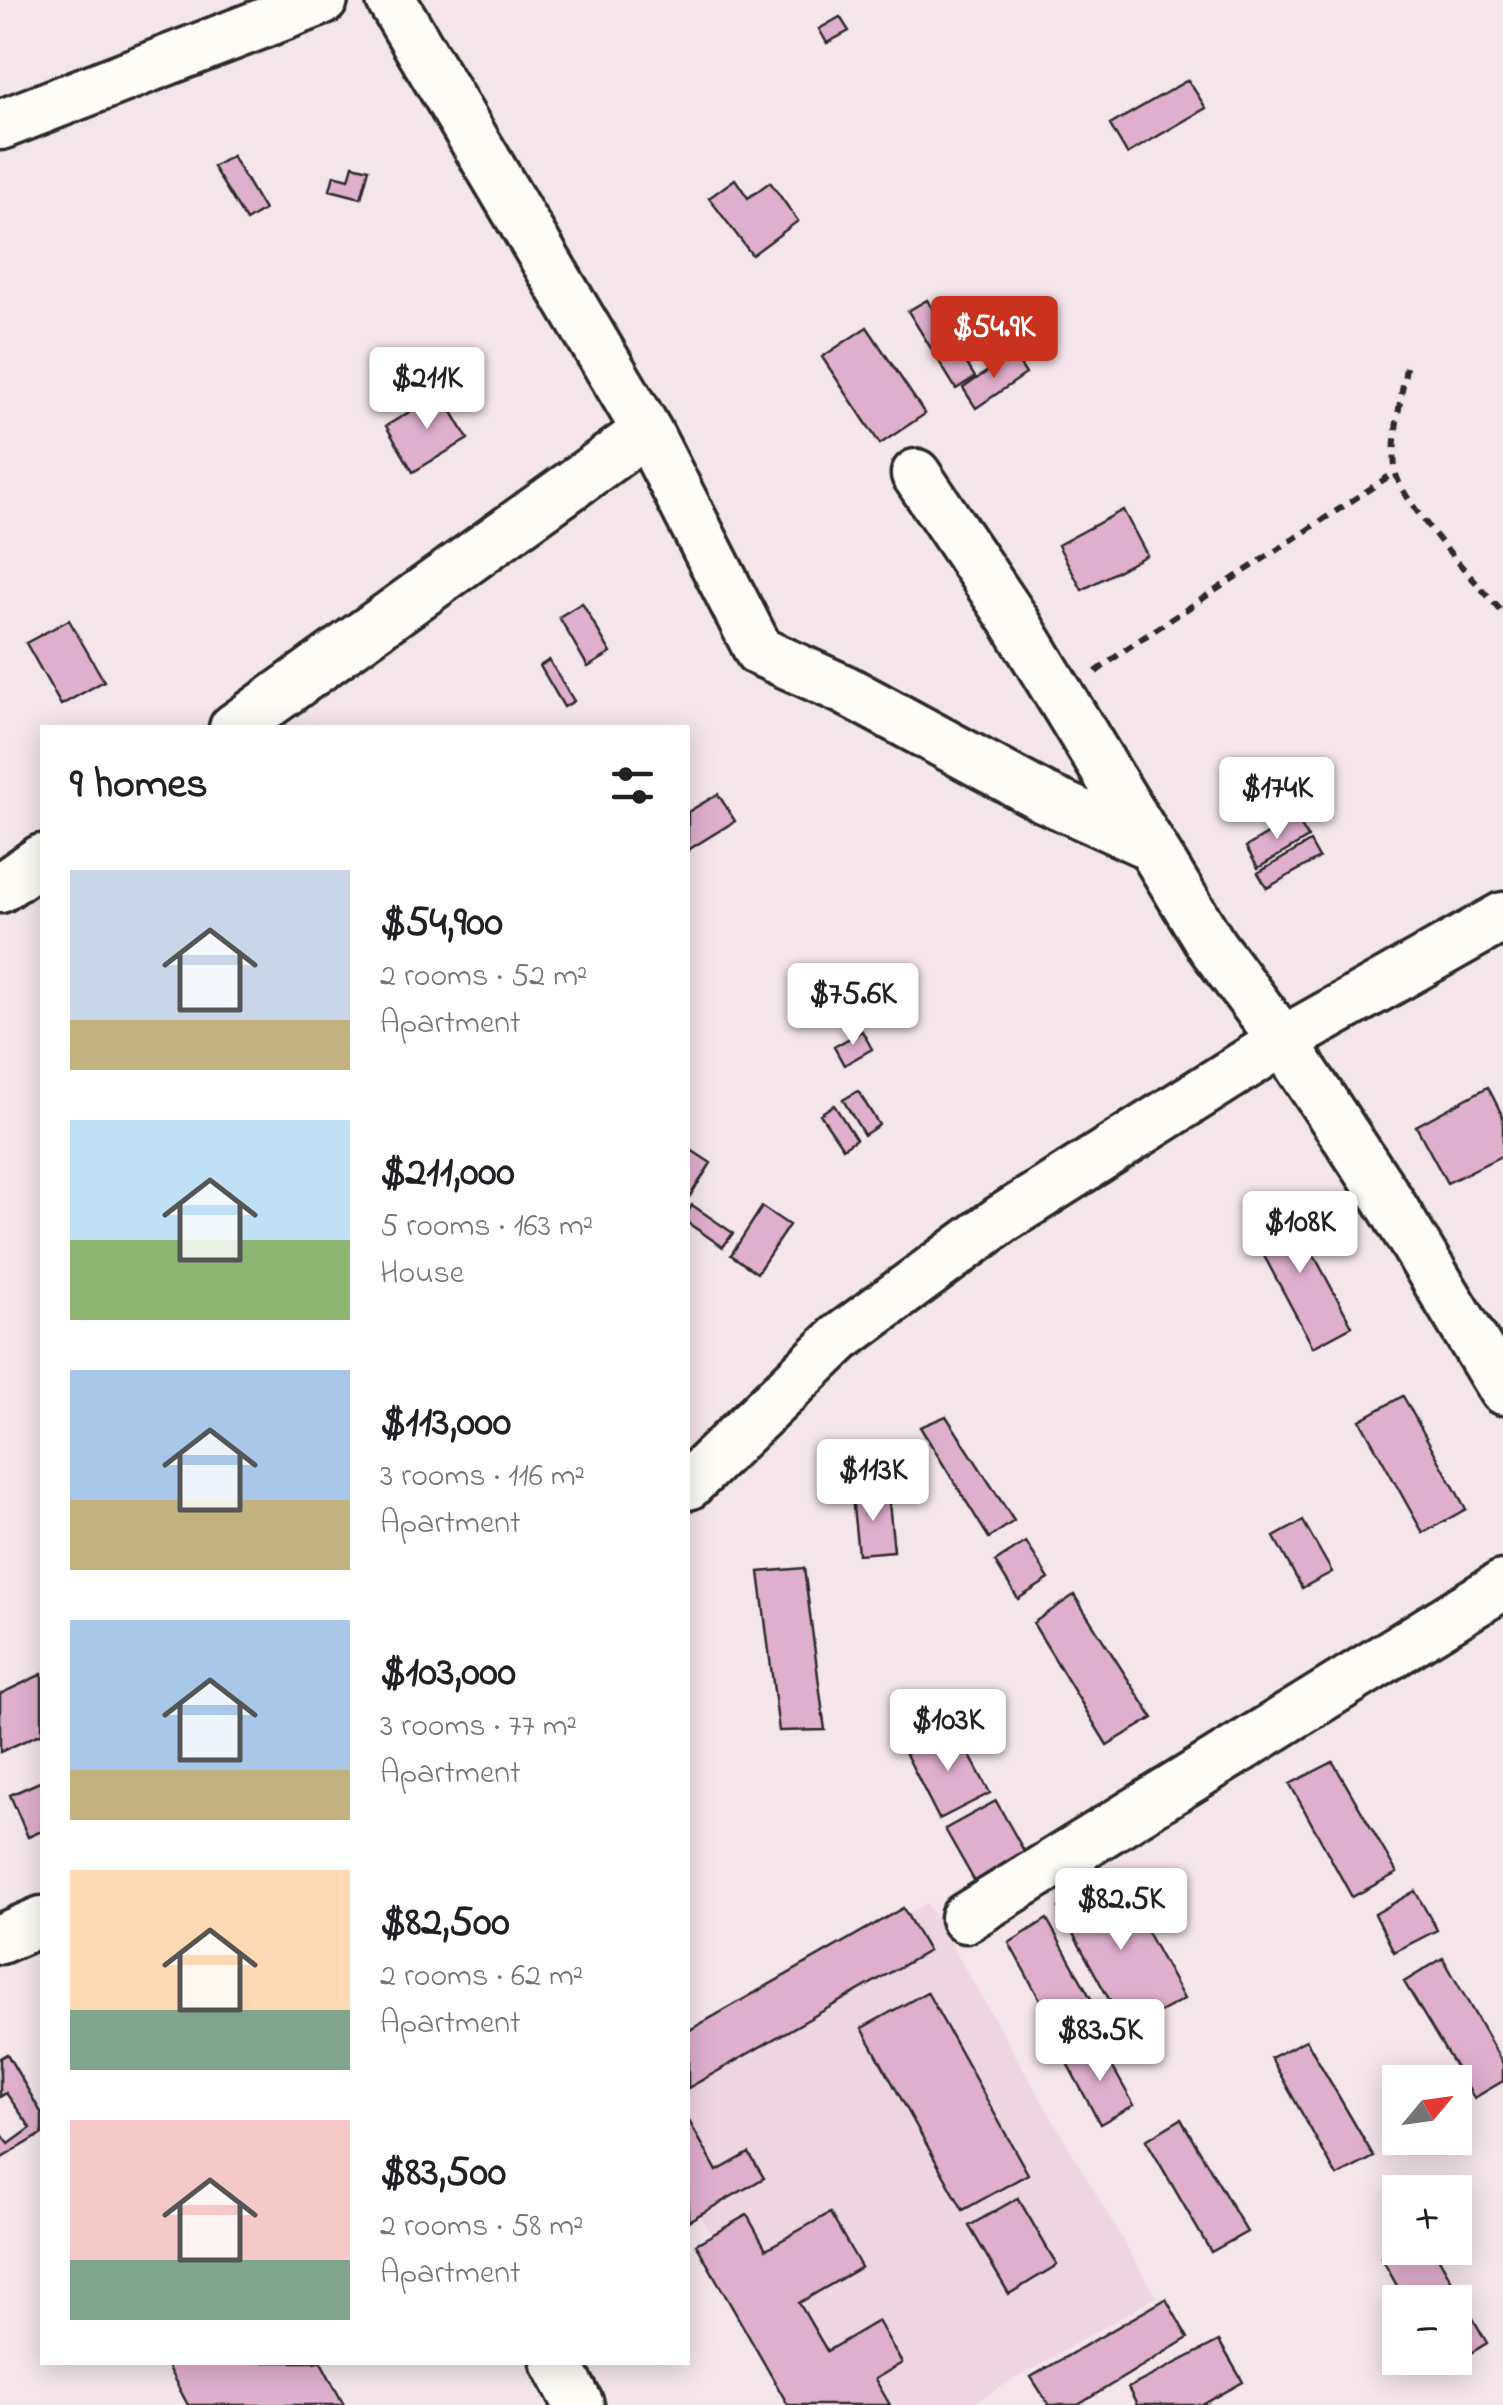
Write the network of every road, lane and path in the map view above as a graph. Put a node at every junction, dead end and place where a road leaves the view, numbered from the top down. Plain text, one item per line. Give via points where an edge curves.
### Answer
1 (322, 0) edge
2 (391, 0) edge
3 (0, 125) edge
4 (1406, 367) dead end
5 (648, 431) junction
6 (1394, 473) junction
7 (916, 474) dead end
8 (1503, 612) edge
9 (1061, 698) junction
10 (238, 725) edge
11 (1150, 846) junction
12 (40, 860) edge
13 (0, 888) edge
14 (1503, 917) edge
15 (1283, 1040) junction
16 (1503, 1390) edge
17 (690, 1483) edge
18 (1503, 1585) edge
19 (965, 1918) dead end
20 (40, 1923) edge
21 (0, 1939) edge
22 (558, 2365) edge
23 (579, 2405) edge

1 - 3 street
2 - 5 street
4 - 6 path
5 - 10 street
5 - 11 street via 760,652
6 - 8 path
6 - 9 path via 1126,648
7 - 9 street
9 - 11 street
11 - 15 street via 1212,946
12 - 13 street
14 - 15 street
15 - 16 street
15 - 17 street via 1002,1220 840,1338
18 - 19 street
20 - 21 street
22 - 23 street

